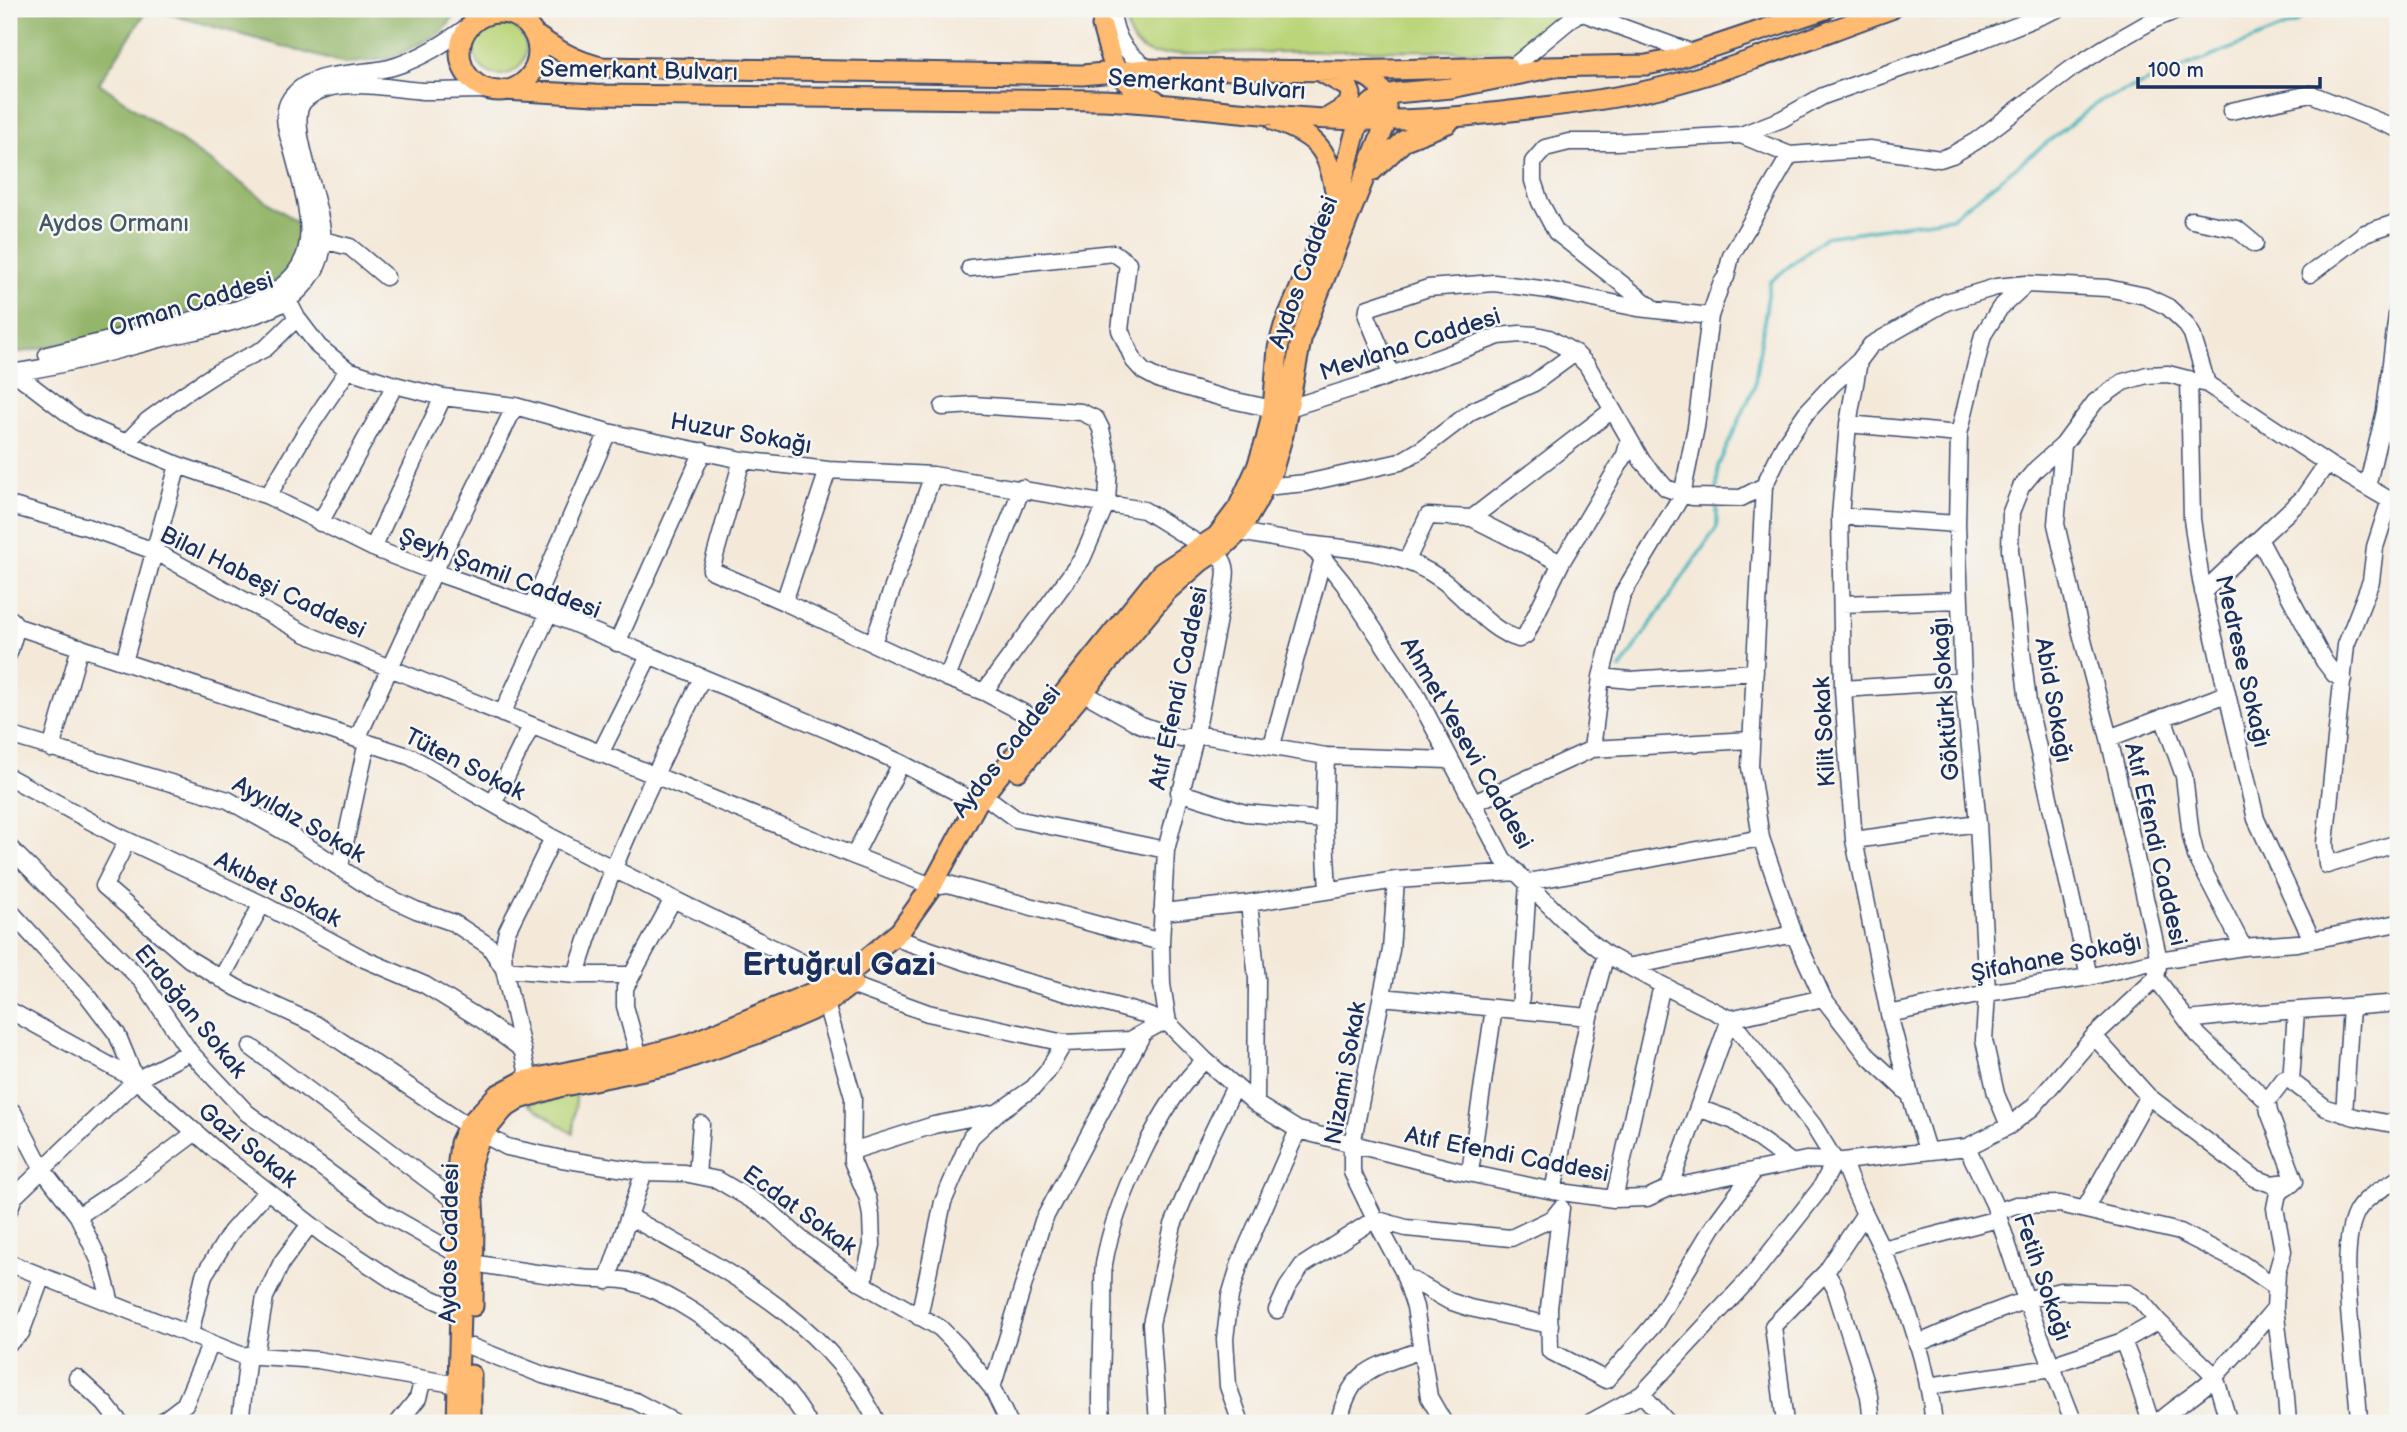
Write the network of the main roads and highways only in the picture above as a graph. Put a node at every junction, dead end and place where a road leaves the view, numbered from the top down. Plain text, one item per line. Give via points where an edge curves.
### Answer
1 (1825, 9) edge
2 (1891, 9) edge
3 (1104, 14) edge
4 (477, 17) edge
5 (527, 22) edge
6 (1555, 67) junction
7 (1317, 71) junction
8 (1348, 71) junction
9 (1115, 72) junction
10 (1082, 75) junction
11 (498, 90) junction
12 (1385, 96) junction
13 (1160, 103) junction
14 (1258, 114) junction
15 (1468, 116) junction
16 (1328, 118) junction
17 (1358, 119) junction
18 (1387, 120) junction
19 (1360, 186) junction
20 (1337, 201) junction
21 (1281, 408) junction
22 (1205, 554) junction
23 (985, 802) junction
24 (940, 885) junction
25 (846, 982) junction
26 (476, 1129) junction
27 (466, 1259) junction
28 (465, 1385) junction
29 (457, 1423) edge
30 (471, 1423) edge

1 - 6 main road, Semerkant Bulvarı via 1696,54 1646,65
2 - 15 main road, Semerkant Bulvarı via 1668,86 1595,101
3 - 9 main road
3 - 10 main road via 1102,48
4 - 5 main road via 504,13
4 - 11 main road via 463,35 460,58 464,70 480,86
5 - 10 main road, Semerkant Bulvarı via 566,55 602,67
5 - 11 main road via 537,46 533,70 516,87
6 - 8 main road, Semerkant Bulvarı
6 - 12 main road
7 - 8 main road, Semerkant Bulvarı
7 - 9 main road, Semerkant Bulvarı
7 - 16 main road via 1338,80 1351,94 1349,105
8 - 12 main road via 1364,73
9 - 10 main road, Semerkant Bulvarı
9 - 13 main road
11 - 13 main road, Semerkant Bulvarı
12 - 17 main road via 1366,107
12 - 18 main road
13 - 14 main road, Semerkant Bulvarı
14 - 16 main road, Semerkant Bulvarı
14 - 20 main road via 1311,137 1332,171
15 - 18 main road, Semerkant Bulvarı
15 - 19 main road via 1405,140
16 - 17 main road, Semerkant Bulvarı
17 - 18 main road, Semerkant Bulvarı
17 - 20 main road, Aydos Caddesi
18 - 19 main road, Aydos Caddesi
19 - 21 main road, Aydos Caddesi via 1302,335
20 - 21 main road, Aydos Caddesi via 1278,348
21 - 22 main road, Aydos Caddesi via 1238,508
21 - 22 main road, Aydos Caddesi via 1281,444 1264,487 1239,532
22 - 23 main road, Aydos Caddesi via 1167,591 1084,693
22 - 23 main road, Aydos Caddesi via 1180,559 1161,573 1041,722
23 - 24 main road, Aydos Caddesi
24 - 25 main road, Aydos Caddesi
24 - 25 main road, Aydos Caddesi via 904,941
25 - 26 main road, Aydos Caddesi via 825,1004 756,1034 669,1065 520,1099
25 - 26 main road, Aydos Caddesi via 691,1043 529,1079 497,1095
26 - 27 main road, Aydos Caddesi
26 - 27 main road, Aydos Caddesi via 460,1143 456,1161 456,1200
27 - 28 main road, Aydos Caddesi via 460,1311
27 - 28 main road, Aydos Caddesi via 472,1347
28 - 29 main road, Aydos Caddesi
28 - 30 main road, Aydos Caddesi

